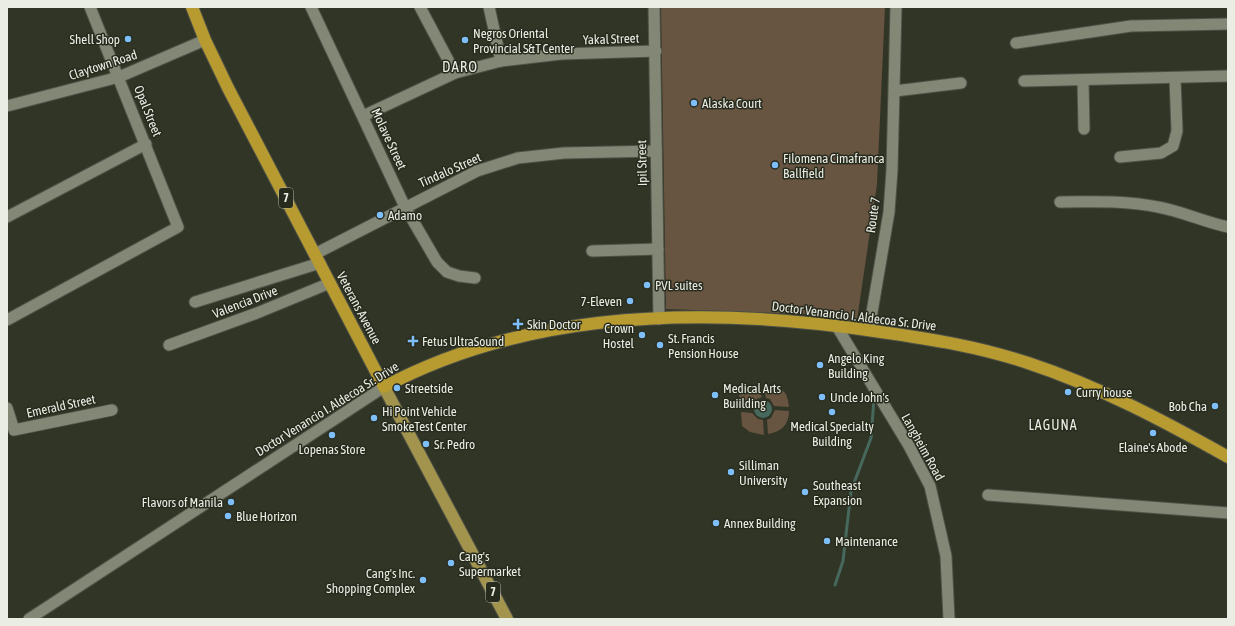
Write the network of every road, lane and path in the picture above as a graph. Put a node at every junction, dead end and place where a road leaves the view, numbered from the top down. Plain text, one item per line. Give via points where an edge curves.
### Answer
1 (90, 7) edge
2 (192, 7) edge
3 (311, 7) edge
4 (420, 7) edge
5 (489, 7) edge
6 (654, 7) edge
7 (896, 7) edge
8 (1228, 24) edge
9 (205, 40) junction
10 (1016, 43) dead end
11 (656, 51) junction
12 (501, 61) junction
13 (455, 73) junction
14 (1228, 76) edge
15 (119, 78) junction
16 (1175, 78) junction
17 (1083, 80) junction
18 (1024, 81) dead end
19 (961, 83) dead end
20 (895, 91) junction
21 (7, 106) edge
22 (363, 116) junction
23 (1084, 129) dead end
24 (146, 144) junction
25 (656, 151) junction
26 (1120, 157) dead end
27 (1060, 202) dead end
28 (405, 207) junction
29 (7, 217) edge
30 (1228, 226) edge
31 (658, 249) junction
32 (592, 251) dead end
33 (317, 258) junction
34 (475, 278) dead end
35 (330, 283) junction
36 (195, 302) dead end
37 (659, 319) junction
38 (7, 320) edge
39 (836, 325) junction
40 (868, 330) junction
41 (169, 345) dead end
42 (384, 387) junction
43 (7, 408) edge
44 (112, 410) dead end
45 (1228, 457) edge
46 (988, 495) dead end
47 (1228, 513) edge
48 (29, 619) edge
49 (507, 619) edge
50 (949, 619) edge

1 - 15 street, Opal Street
2 - 9 highway, Veterans Avenue / 7
3 - 22 street, Molave Street
4 - 13 street
5 - 12 street
6 - 11 street, Ipil Street
7 - 20 street, Route 7
8 - 10 street via 1131,26
9 - 15 street, Claytown Road
9 - 33 highway, Veterans Avenue / 7
11 - 12 street, Yakal Street via 561,54
11 - 25 street, Ipil Street
12 - 13 street, Yakal Street
13 - 22 street, Yakal Street
14 - 16 street
15 - 21 street, Claytown Road
15 - 24 street, Opal Street
16 - 17 street
16 - 26 street via 1177,131 1173,146 1161,154
17 - 18 street
17 - 23 street
19 - 20 street
20 - 40 street, Route 7 via 889,212
22 - 28 street, Molave Street
24 - 29 street
24 - 38 street, Opal Street via 178,227
25 - 28 street, Tindalo Street via 564,153 518,158 477,171
25 - 31 street, Ipil Street
27 - 30 street via 1132,202
28 - 33 street, Tindalo Street
28 - 34 street, Molave Street via 437,262 448,272
31 - 32 street
31 - 37 street, Ipil Street
33 - 35 highway, Veterans Avenue / 7
33 - 36 street, Tindalo Street
35 - 41 street, Valencia Drive
35 - 42 highway, Veterans Avenue / 7
37 - 39 highway, Doctor Venancio I. Aldecoa Sr. Drive via 741,318
37 - 42 highway, Doctor Venancio I. Aldecoa Sr. Drive via 567,328 491,344 434,362
39 - 40 highway, Doctor Venancio I. Aldecoa Sr. Drive
39 - 50 street, Langheim Road via 909,446 930,486 946,556
40 - 45 highway, Doctor Venancio I. Aldecoa Sr. Drive via 959,344 1030,364 1112,396
42 - 48 street, Doctor Venancio I. Aldecoa Sr. Drive
42 - 49 main road, Veterans Avenue / 7
43 - 44 street, Emerald Street via 14,430
46 - 47 street

